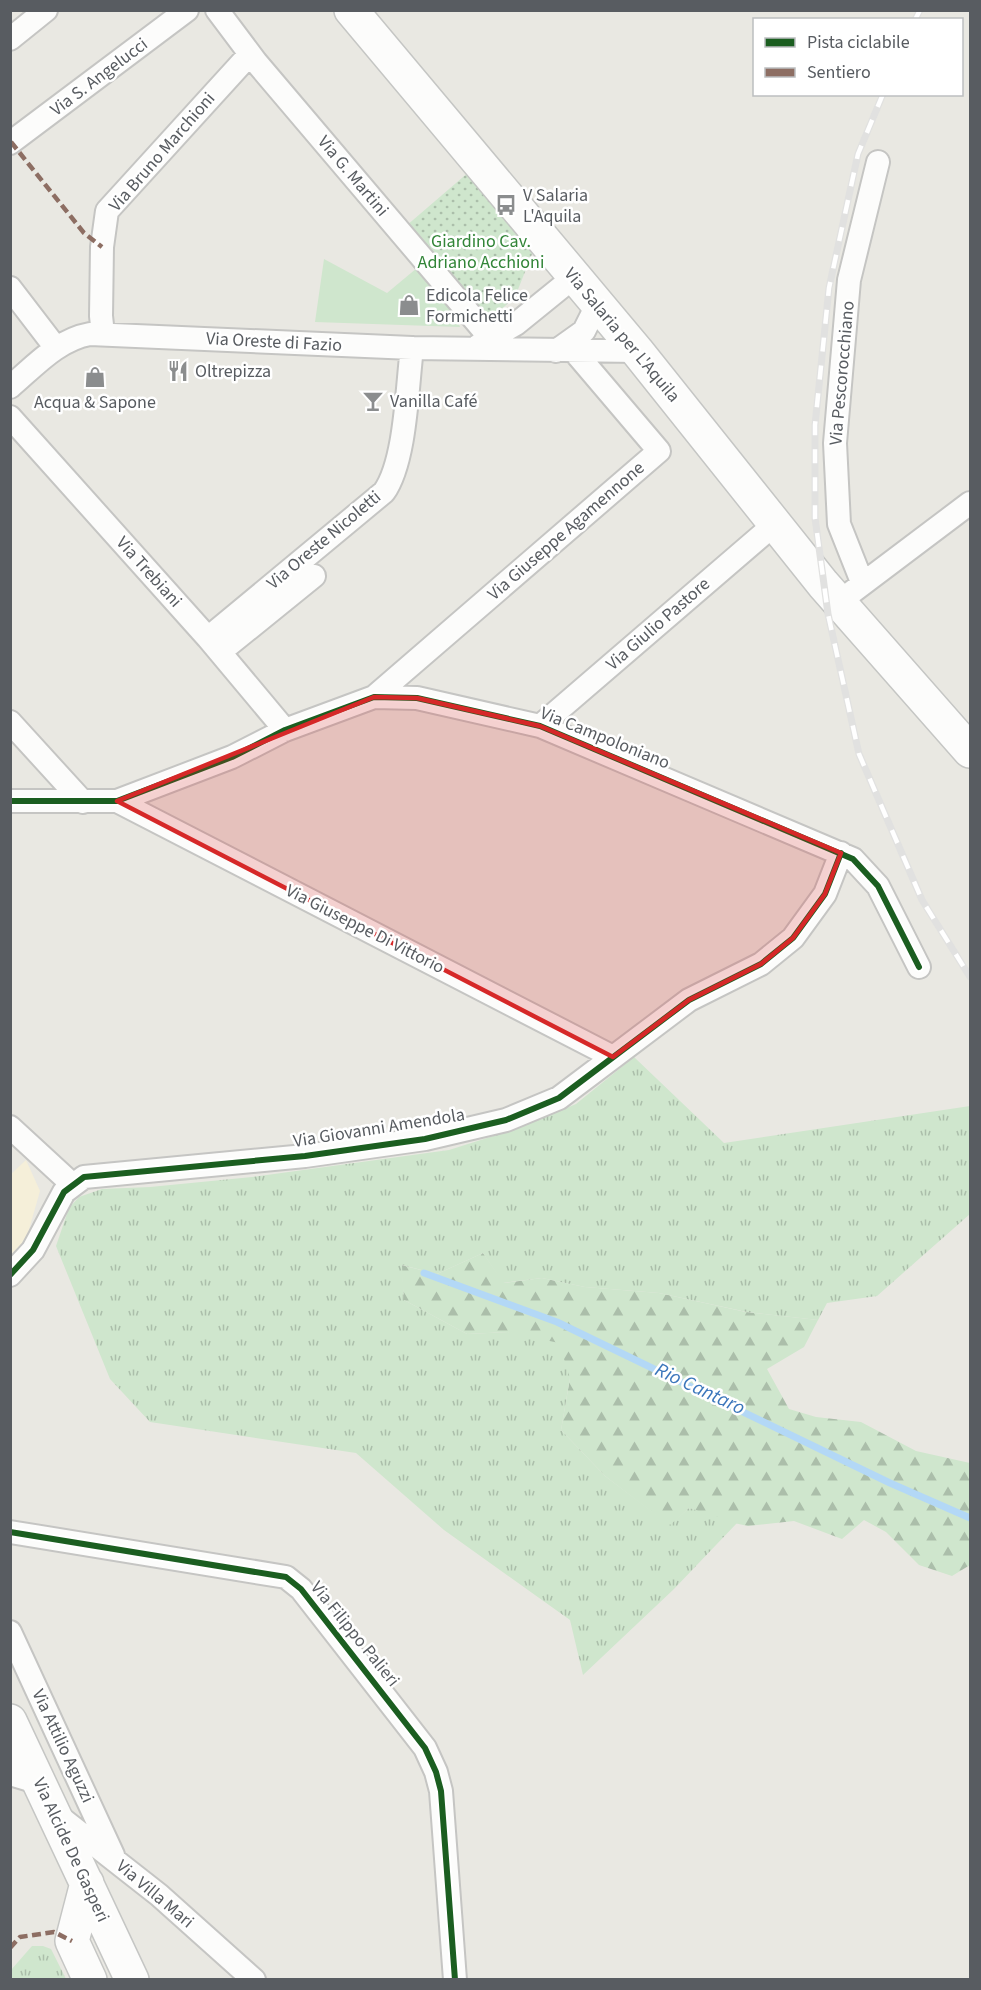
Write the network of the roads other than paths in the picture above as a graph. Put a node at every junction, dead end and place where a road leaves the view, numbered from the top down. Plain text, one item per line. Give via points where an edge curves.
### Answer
1 (46, 10) edge
2 (187, 10) edge
3 (217, 10) edge
4 (351, 10) edge
5 (10, 39) edge
6 (250, 54) junction
7 (10, 143) edge
8 (878, 162) dead end
9 (574, 277) junction
10 (15, 300) edge
11 (597, 305) junction
12 (103, 334) junction
13 (491, 339) junction
14 (56, 348) junction
15 (412, 348) junction
16 (469, 349) junction
17 (565, 351) junction
18 (637, 351) junction
19 (10, 387) edge
20 (10, 417) edge
21 (970, 503) edge
22 (776, 523) junction
23 (314, 576) dead end
24 (855, 601) junction
25 (214, 645) junction
26 (374, 697) junction
27 (10, 722) edge
28 (540, 726) junction
29 (285, 730) junction
30 (970, 751) edge
31 (117, 801) junction
32 (11, 802) edge
33 (83, 802) junction
34 (841, 853) junction
35 (919, 967) dead end
36 (613, 1057) junction
37 (10, 1127) edge
38 (74, 1185) junction
39 (10, 1275) edge
40 (10, 1532) edge
41 (10, 1632) edge
42 (10, 1721) edge
43 (34, 1790) edge
44 (115, 1859) junction
45 (87, 1883) junction
46 (90, 1980) edge
47 (132, 1980) edge
48 (254, 1980) edge
49 (455, 1980) edge

1 - 5 street
2 - 7 street, Via S. Angelucci
3 - 6 street, Via G. Martini
4 - 9 main road, Via Salaria per L'Aquila
6 - 12 street, Via Bruno Marchioni via 107,211 102,247
6 - 13 street, Via G. Martini
8 - 24 street, Via Pescorocchiano via 849,280 835,443 839,524
9 - 11 main road, Via Salaria per L'Aquila
9 - 13 street via 535,310
10 - 14 street
11 - 17 street via 584,331
11 - 18 main road, Via Salaria per L'Aquila
12 - 14 street, Via Oreste di Fazio via 74,337
12 - 15 street, Via Oreste di Fazio
13 - 16 street
14 - 19 street, Via Oreste di Fazio
15 - 16 street, Via Oreste di Fazio
15 - 25 street, Via Oreste Nicoletti via 398,456 384,492
16 - 17 street, Via Oreste di Fazio
17 - 18 street, Via Oreste di Fazio
17 - 26 street, Via Giuseppe Agamennone via 659,451
18 - 22 main road, Via Salaria per L'Aquila
20 - 25 street, Via Trebiani
21 - 24 street
22 - 24 main road, Via Salaria per L'Aquila via 823,584
22 - 28 street, Via Giulio Pastore
23 - 25 street, Via Oreste Nicoletti
24 - 30 main road, Via Salaria per L'Aquila
25 - 29 street, Via Trebiani
26 - 28 street, Via Campoloniano via 417,698
26 - 29 street, Via Campoloniano
27 - 33 street
28 - 34 street, Via Campoloniano
29 - 31 street, Via Campoloniano via 232,758
31 - 33 street, Via Campoloniano
31 - 36 street, Via Giuseppe Di Vittorio
32 - 33 street, Via Campoloniano
34 - 35 street, Via Campoloniano via 853,859 878,886
34 - 36 street, Via Giovanni Amendola via 825,894 794,938 761,963 689,1000
36 - 38 street, Via Giovanni Amendola via 559,1098 483,1126 425,1139 305,1156 84,1177
37 - 38 street
38 - 39 street via 64,1192 33,1250
40 - 49 street, Via Filippo Palieri via 276,1575 286,1577 301,1589 425,1748 436,1772 441,1791
41 - 44 street, Via Attilio Aguzzi
42 - 43 main road, Via Alcide De Gasperi
43 - 44 street, Via Villa Mari
43 - 45 main road, Via Alcide De Gasperi
44 - 48 street, Via Villa Mari
45 - 46 main road via 72,1941
45 - 47 main road, Via Alcide De Gasperi

